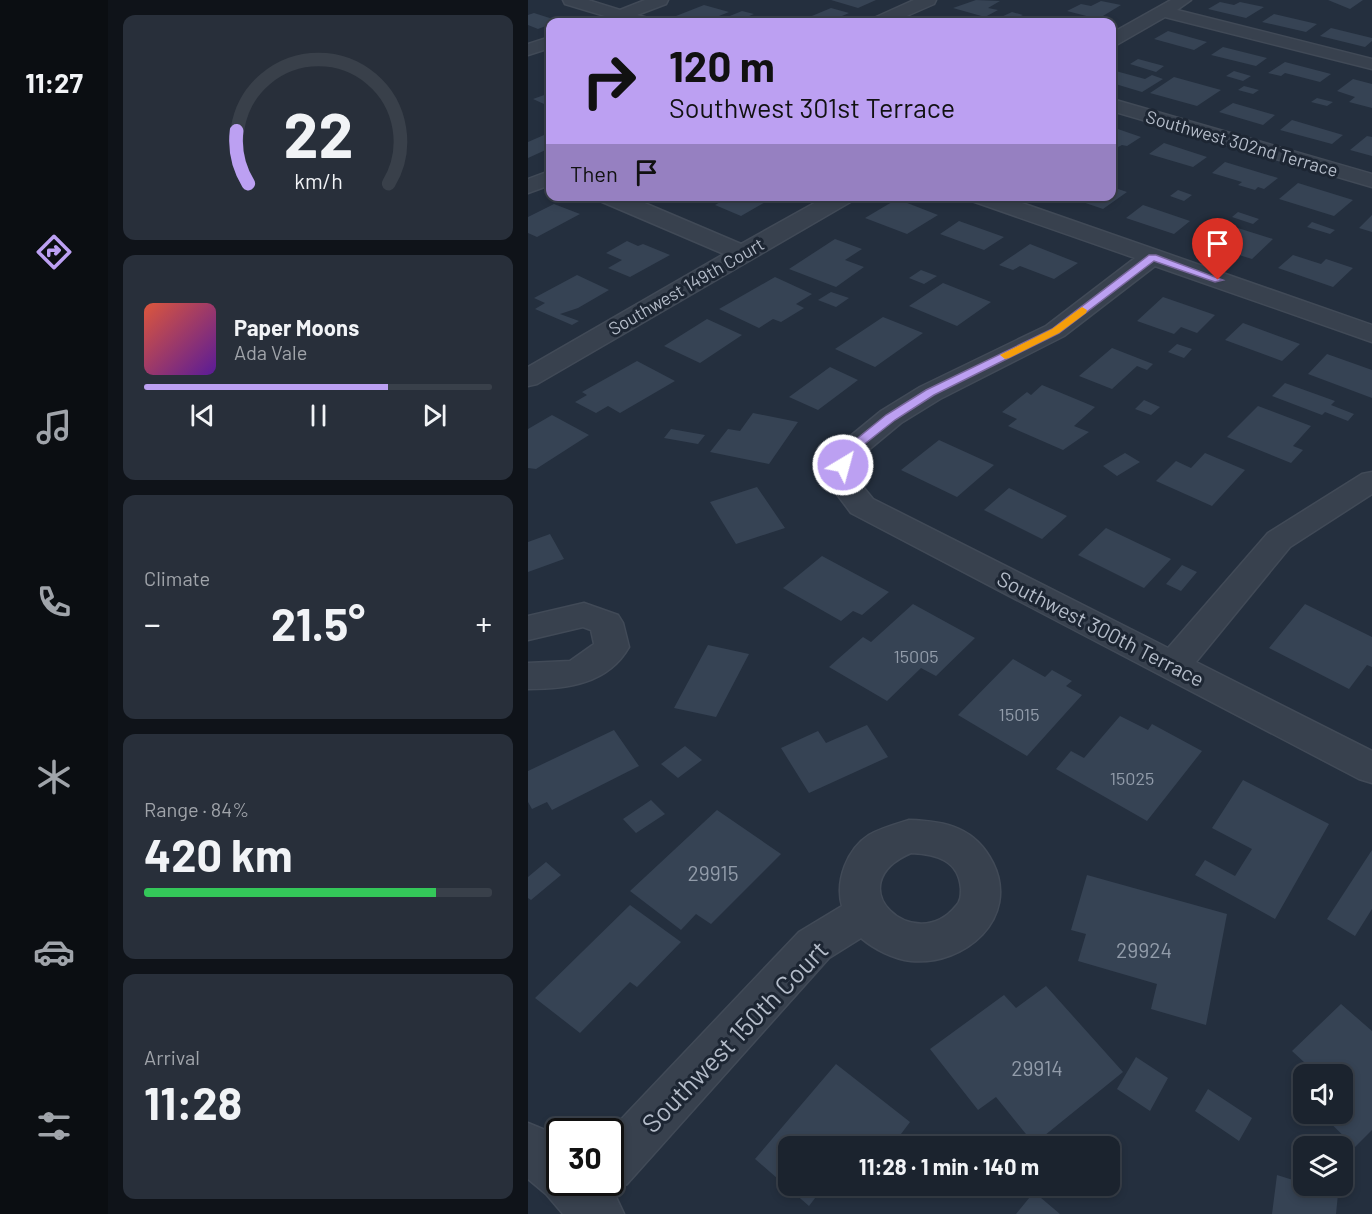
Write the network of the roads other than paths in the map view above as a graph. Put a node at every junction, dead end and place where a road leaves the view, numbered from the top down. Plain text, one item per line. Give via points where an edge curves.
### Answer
1 (571, 0) edge
2 (660, 0) edge
3 (928, 0) edge
4 (1184, 0) edge
5 (1164, 12) junction
6 (620, 15) junction
7 (612, 18) edge
8 (629, 18) edge
9 (889, 18) edge
10 (1116, 38) edge
11 (546, 43) edge
12 (528, 50) edge
13 (1372, 64) edge
14 (1116, 106) edge
15 (546, 179) edge
16 (1372, 181) edge
17 (528, 187) edge
18 (620, 201) edge
19 (835, 201) edge
20 (994, 201) edge
21 (742, 253) junction
22 (1152, 257) junction
23 (1372, 334) edge
24 (528, 378) edge
25 (1372, 481) edge
26 (528, 628) edge
27 (1174, 665) junction
28 (528, 676) edge
29 (1372, 768) edge
30 (865, 914) dead end
31 (528, 1147) edge
32 (624, 1147) edge
33 (546, 1159) edge

1 - 6 street
2 - 6 street
3 - 9 street
4 - 5 street
5 - 10 street
5 - 13 street
6 - 7 street
6 - 8 street
11 - 12 street
14 - 16 street, Southwest 302nd Terrace
15 - 17 street
18 - 21 street
19 - 21 street, Southwest 149th Court
20 - 22 street
21 - 24 street, Southwest 149th Court
22 - 23 street
22 - 27 street, Southwest 300th Terrace via 1055,331 930,393 891,417 847,453 839,477 862,506
25 - 27 street via 1279,540
26 - 28 street via 584,615 606,623 612,647 599,661 571,676
27 - 29 street, Southwest 300th Terrace
30 - 32 street, Southwest 150th Court via 814,945
31 - 33 street

